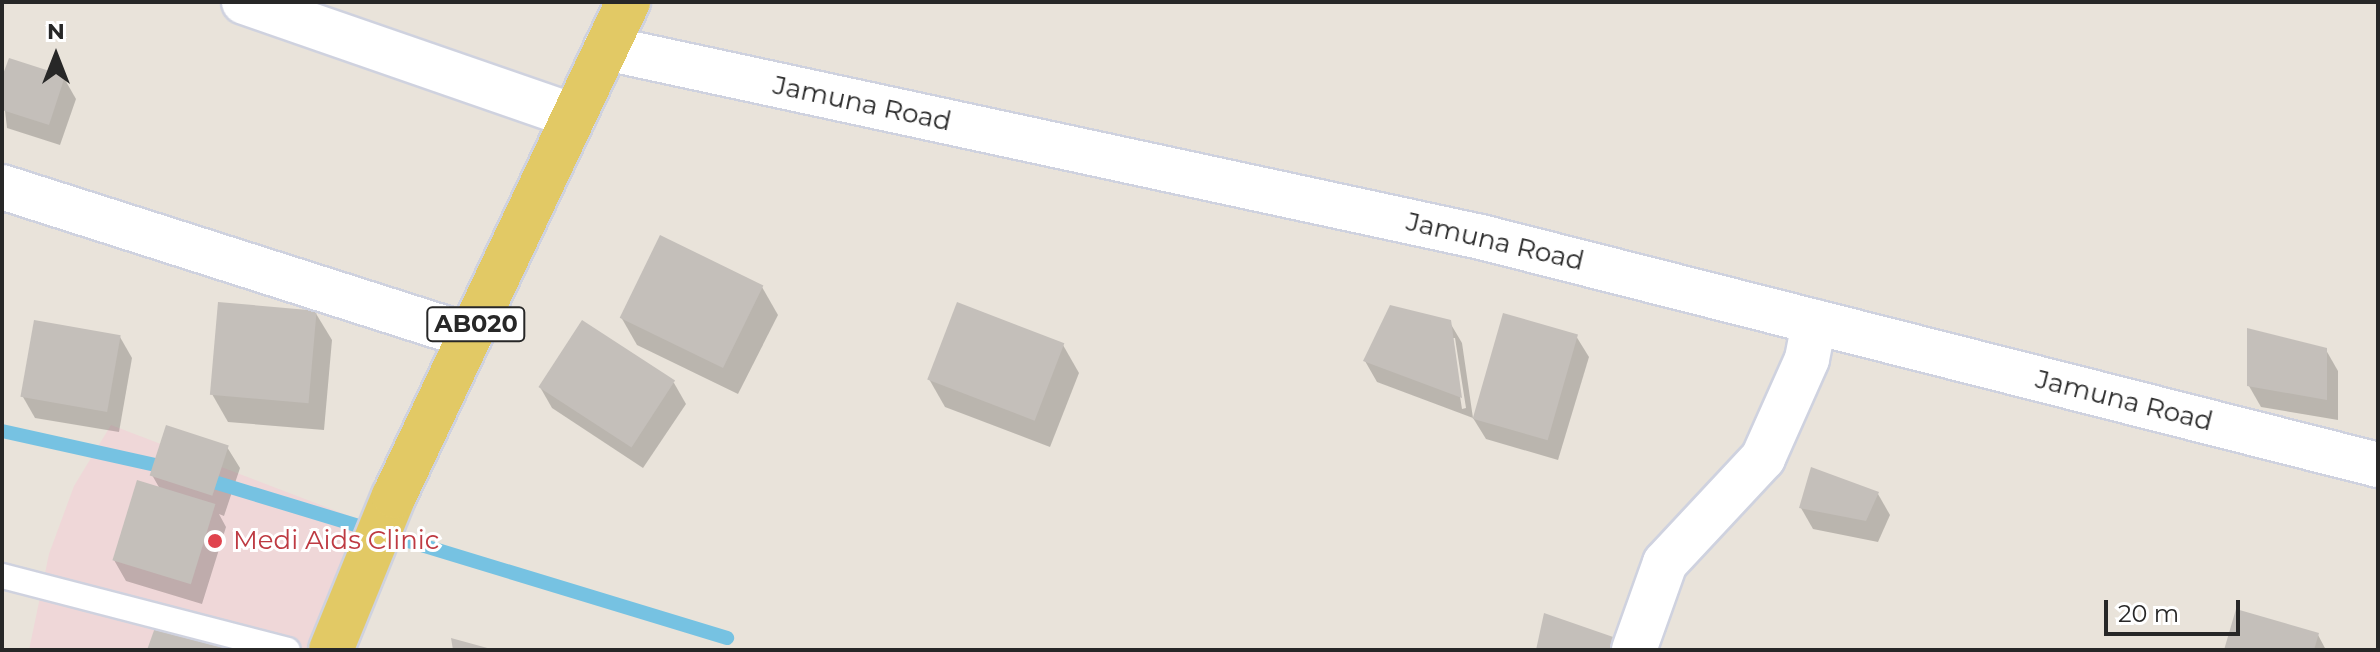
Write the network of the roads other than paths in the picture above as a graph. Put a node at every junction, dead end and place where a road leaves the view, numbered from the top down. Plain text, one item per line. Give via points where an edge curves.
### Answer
1 (244, 2) edge
2 (628, 2) edge
3 (606, 48) junction
4 (574, 116) junction
5 (2, 187) edge
6 (1814, 322) junction
7 (470, 336) junction
8 (2378, 465) edge
9 (2, 576) edge
10 (288, 650) edge
11 (331, 650) edge
12 (1634, 650) edge

1 - 4 street
2 - 3 main road, AB020
3 - 4 main road, AB020
3 - 6 street, Jamuna Road via 1481,237
4 - 7 main road, AB020
5 - 7 street
6 - 8 street, Jamuna Road
6 - 12 street via 1807,359 1763,458 1665,563
7 - 11 main road, AB020 via 394,496
9 - 10 lane

